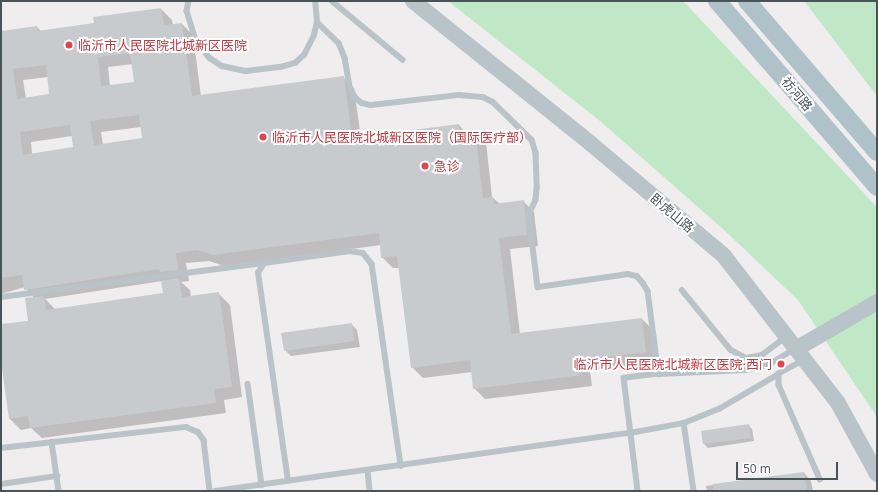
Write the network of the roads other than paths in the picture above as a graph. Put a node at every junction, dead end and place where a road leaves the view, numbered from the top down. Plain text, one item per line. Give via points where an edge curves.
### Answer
1 (189, 1) edge
2 (315, 1) edge
3 (332, 1) edge
4 (413, 1) edge
5 (704, 1) edge
6 (717, 1) edge
7 (750, 4) edge
8 (735, 19) junction
9 (317, 22) junction
10 (403, 60) dead end
11 (877, 152) edge
12 (859, 167) junction
13 (877, 187) edge
14 (877, 194) edge
15 (264, 263) junction
16 (682, 290) dead end
17 (1, 297) edge
18 (877, 302) edge
19 (795, 349) junction
20 (659, 374) junction
21 (779, 374) junction
22 (248, 384) dead end
23 (684, 424) junction
24 (630, 434) junction
25 (52, 442) junction
26 (1, 448) edge
27 (401, 466) junction
28 (368, 471) junction
29 (877, 474) edge
30 (57, 476) junction
31 (820, 479) dead end
32 (288, 481) junction
33 (1, 484) edge
34 (262, 485) junction
35 (59, 491) edge
36 (210, 491) edge
37 (215, 491) edge
38 (370, 491) edge
39 (638, 491) edge
40 (694, 491) edge

1 - 9 lane via 188,16 196,41 210,58 222,66 246,71 295,63 304,55
2 - 9 lane
3 - 10 lane
4 - 19 street, 卧虎山路 via 590,143 724,256
5 - 8 main road
6 - 8 main road, 祊河路
7 - 11 main road, 祊河路
8 - 12 main road, 祊河路
9 - 20 lane via 339,44 345,58 350,87 362,103 371,105 459,95 483,97 493,102 532,140 538,170 536,200 529,215 538,286 628,274 637,276 648,291
12 - 13 main road, 祊河路
12 - 14 street
15 - 17 lane
15 - 27 lane via 350,251 363,253 372,264
15 - 32 lane via 258,273 259,288
16 - 19 lane via 731,350 746,358
18 - 19 street
19 - 20 lane via 768,365 746,370
19 - 21 lane
19 - 29 street, 卧虎山路 via 838,403
20 - 24 lane via 624,378
21 - 23 lane via 719,409
21 - 31 lane via 778,385
22 - 34 lane
23 - 24 lane
23 - 40 lane
24 - 27 lane
24 - 39 lane
25 - 26 lane
25 - 30 lane
25 - 36 lane via 186,427 198,432 204,440
27 - 28 lane
28 - 32 lane
28 - 38 lane
30 - 33 lane
30 - 35 lane
32 - 34 lane
34 - 37 lane

